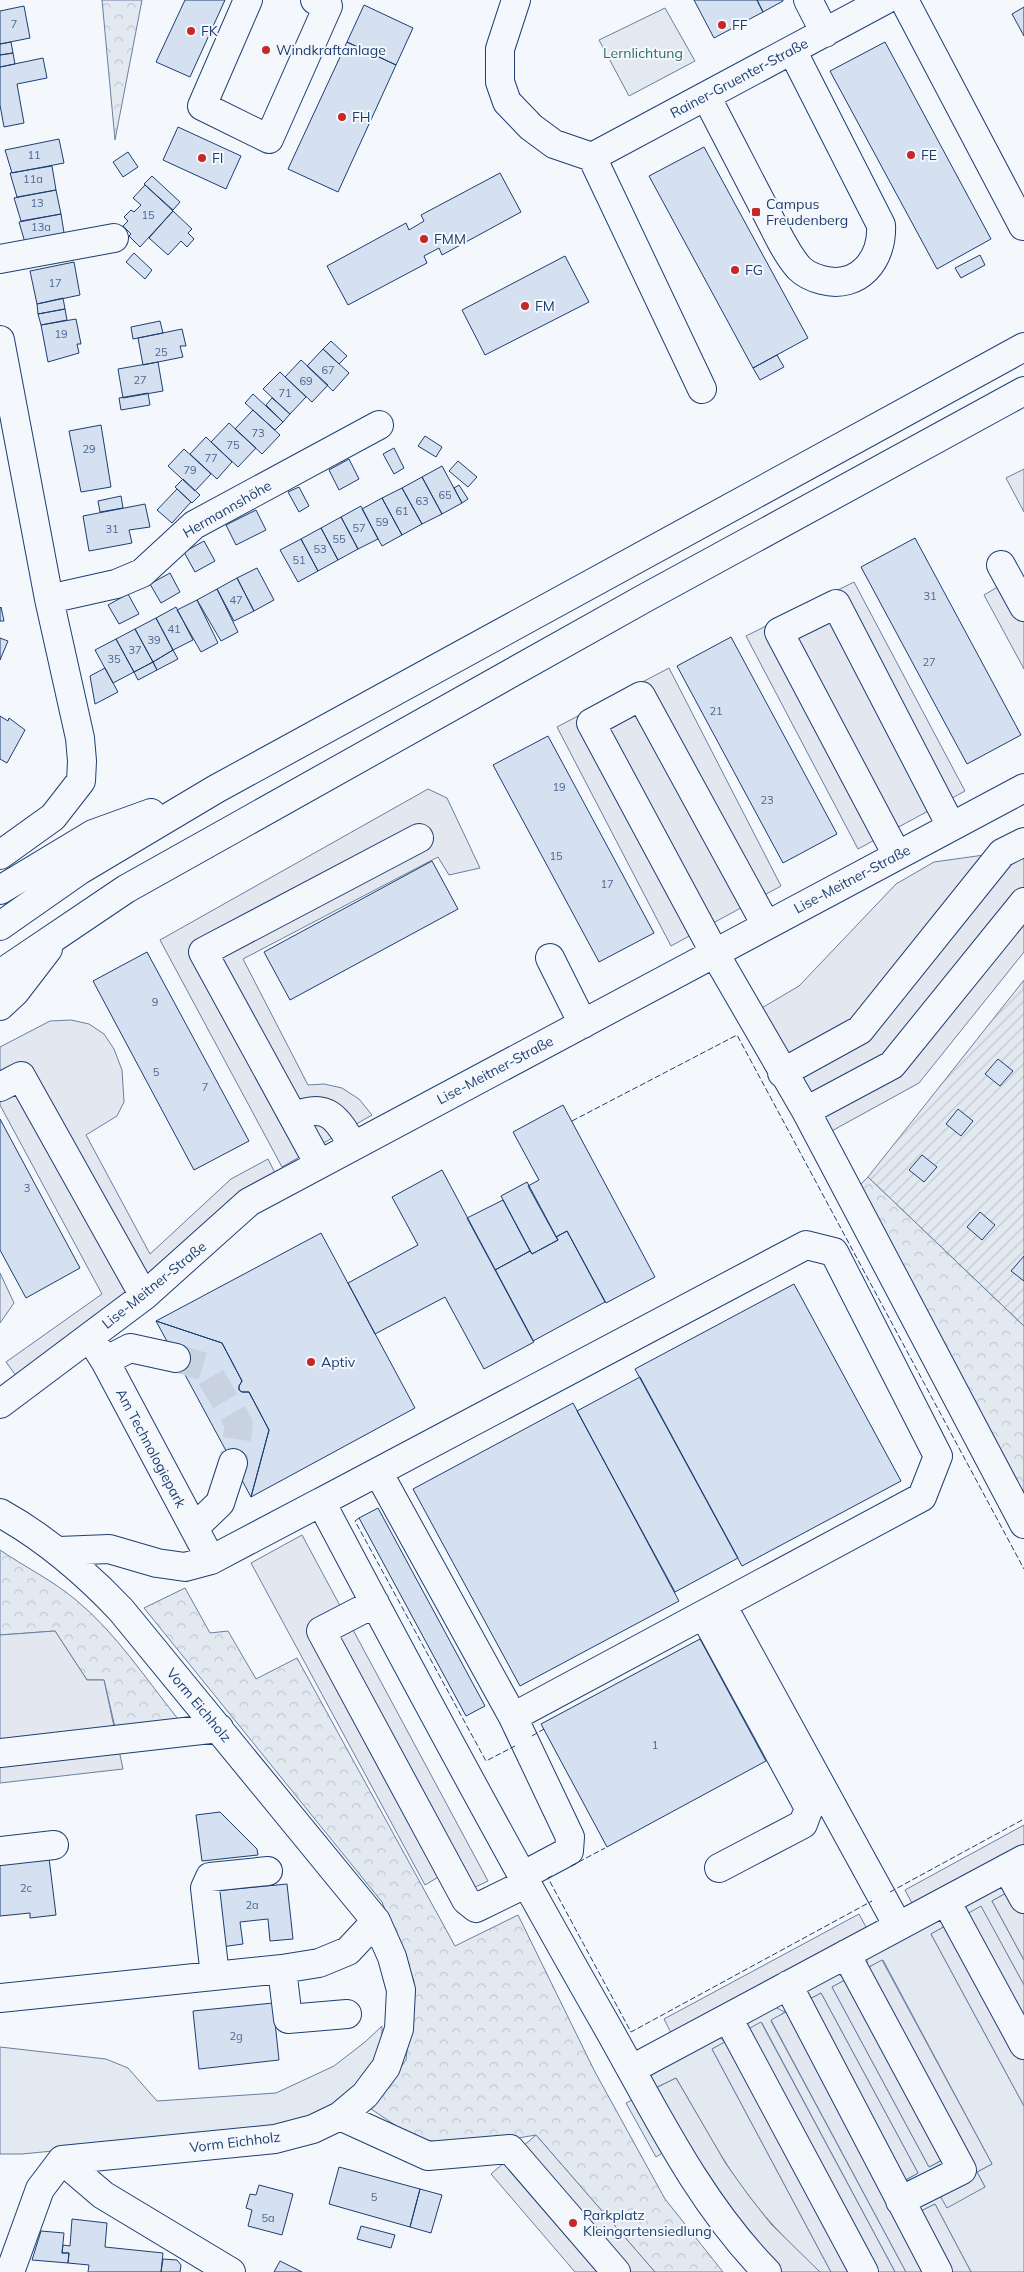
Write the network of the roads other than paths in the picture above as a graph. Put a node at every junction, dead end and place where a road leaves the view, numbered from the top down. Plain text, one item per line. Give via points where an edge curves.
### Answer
1 (248, 0) edge
2 (315, 0) edge
3 (516, 0) edge
4 (808, 0) edge
5 (885, 0) edge
6 (904, 0) edge
7 (825, 32) junction
8 (792, 50) junction
9 (706, 96) junction
10 (592, 157) junction
11 (1023, 226) edge
12 (114, 238) dead end
13 (0, 258) edge
14 (0, 340) edge
15 (1024, 347) edge
16 (702, 389) dead end
17 (1024, 391) edge
18 (379, 425) dead end
19 (1002, 565) dead end
20 (49, 599) junction
21 (1024, 607) edge
22 (1024, 788) edge
23 (216, 789) junction
24 (951, 826) junction
25 (419, 838) dead end
26 (1024, 842) edge
27 (0, 854) edge
28 (897, 855) junction
29 (0, 890) edge
30 (1024, 902) edge
31 (766, 925) junction
32 (0, 926) edge
33 (63, 930) junction
34 (714, 952) junction
35 (550, 958) dead end
36 (0, 974) edge
37 (0, 1006) edge
38 (583, 1024) junction
39 (782, 1073) junction
40 (0, 1087) edge
41 (806, 1111) junction
42 (294, 1117) junction
43 (353, 1146) junction
44 (319, 1164) junction
45 (144, 1296) junction
46 (90, 1337) junction
47 (176, 1358) tunnel mouth
48 (105, 1361) junction
49 (0, 1404) edge
50 (233, 1463) tunnel mouth
51 (378, 1472) junction
52 (321, 1502) junction
53 (0, 1513) edge
54 (1024, 1524) edge
55 (194, 1528) junction
56 (59, 1552) junction
57 (211, 1560) junction
58 (375, 1603) junction
59 (713, 1610) junction
60 (513, 1717) junction
61 (219, 1728) junction
62 (0, 1753) edge
63 (54, 1845) dead end
64 (0, 1851) edge
65 (1016, 1863) edge
66 (719, 1868) dead end
67 (268, 1872) dead end
68 (524, 1880) junction
69 (1024, 1899) edge
70 (946, 1901) junction
71 (376, 1921) junction
72 (898, 1926) junction
73 (846, 1954) junction
74 (282, 1969) junction
75 (215, 1976) junction
76 (788, 1985) junction
77 (0, 1998) edge
78 (347, 2014) dead end
79 (728, 2018) junction
80 (1024, 2045) edge
81 (632, 2069) junction
82 (340, 2116) junction
83 (62, 2160) junction
84 (900, 2201) junction
85 (10, 2272) edge
86 (231, 2272) edge
87 (616, 2272) edge
88 (767, 2272) edge
89 (864, 2272) edge
90 (938, 2272) edge

1 - 2 main road via 202,106 269,139 328,6
3 - 10 main road via 500,49 500,82 507,102 531,127 554,144
4 - 7 main road
5 - 7 main road, Rainer-Gruenter-Straße
6 - 11 main road
7 - 8 main road, Rainer-Gruenter-Straße
8 - 9 main road, Rainer-Gruenter-Straße
8 - 9 main road via 880,225 878,252 868,268 857,276 830,282 812,277 800,268 780,237
9 - 10 main road, Rainer-Gruenter-Straße
10 - 16 main road
12 - 13 main road
14 - 20 main road
15 - 23 main road
17 - 33 main road via 126,888
18 - 20 main road, Hermannshöhe via 194,525 142,573 116,584
19 - 21 main road
20 - 27 main road via 80,738 81,781 52,817
22 - 24 main road, Lise-Meitner-Straße
23 - 29 main road via 93,834
23 - 32 main road via 80,870
24 - 28 main road, Lise-Meitner-Straße
24 - 28 main road via 836,604 779,632
25 - 42 main road via 203,952
26 - 39 main road via 1002,853 860,1030
28 - 31 main road, Lise-Meitner-Straße
30 - 41 main road via 892,1065
31 - 34 main road, Lise-Meitner-Straße
31 - 34 main road via 641,696 591,723
33 - 36 main road
33 - 37 main road via 15,992
34 - 38 main road, Lise-Meitner-Straße
34 - 39 main road
35 - 38 main road
38 - 43 main road, Lise-Meitner-Straße
39 - 41 main road
40 - 45 main road via 21,1076
41 - 54 main road
42 - 43 main road via 306,1111 322,1111 336,1117
42 - 44 main road
43 - 44 main road, Lise-Meitner-Straße
44 - 45 main road, Lise-Meitner-Straße via 249,1202
45 - 46 main road, Lise-Meitner-Straße
46 - 48 main road, Am Technologiepark
46 - 49 main road, Lise-Meitner-Straße
47 - 48 main road via 130,1348
48 - 55 main road, Am Technologiepark
50 - 55 main road via 220,1503
51 - 52 main road
51 - 59 main road via 806,1245 834,1252 938,1456 922,1497
51 - 60 main road
52 - 57 main road
52 - 58 main road
53 - 56 main road, Vorm Eichholz
55 - 57 main road, Am Technologiepark
56 - 57 main road via 109,1549 157,1563 185,1567
56 - 61 main road, Vorm Eichholz via 83,1571 121,1610
58 - 68 main road
58 - 68 main road via 321,1631 466,1900 476,1908
59 - 60 main road
59 - 66 main road via 809,1808 803,1824
59 - 72 main road
60 - 68 main road via 570,1837 569,1851
61 - 62 main road
61 - 71 main road, Vorm Eichholz
63 - 64 main road
65 - 69 main road
65 - 70 main road
67 - 75 main road via 210,1877 205,1888
68 - 81 main road
70 - 72 main road
70 - 80 main road
71 - 74 main road via 348,1951 319,1963
71 - 82 main road, Vorm Eichholz via 392,1957 401,1990 399,2029 386,2066 365,2095
72 - 73 main road
73 - 76 main road
73 - 84 main road via 962,2170
74 - 75 main road
74 - 78 main road via 288,2019
75 - 77 main road
76 - 79 main road
76 - 84 main road
79 - 81 main road
79 - 89 main road
81 - 88 main road via 655,2114 706,2194
82 - 83 main road, Vorm Eichholz via 313,2129 275,2140
82 - 87 main road via 428,2156 510,2149
83 - 85 main road via 40,2189
83 - 86 main road via 103,2195
84 - 90 main road

